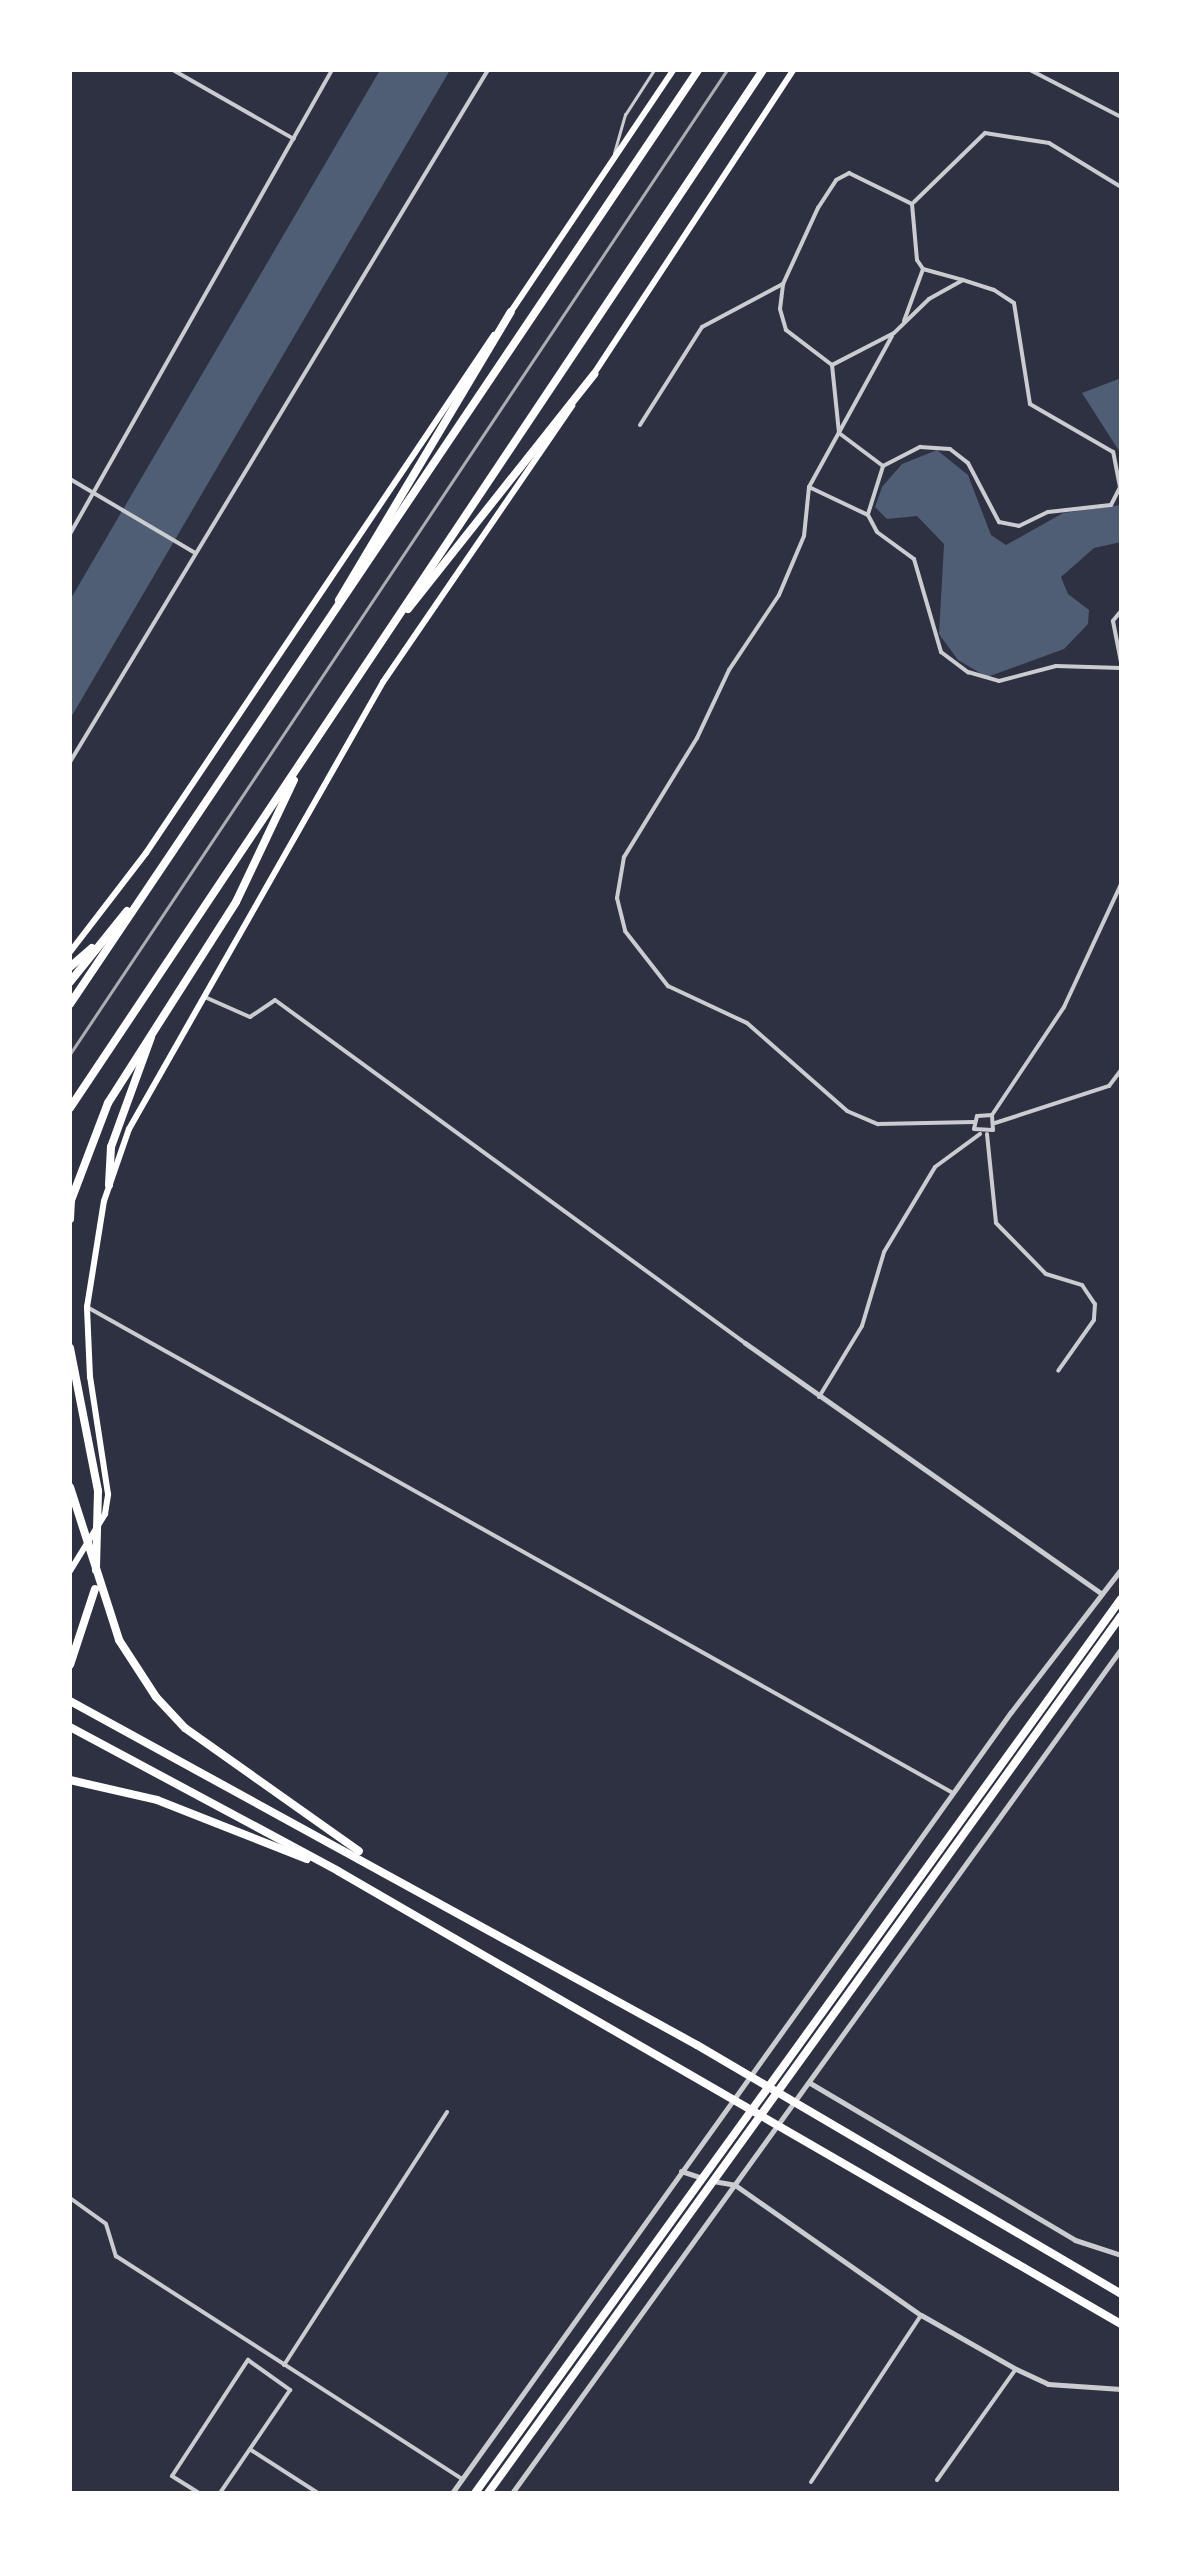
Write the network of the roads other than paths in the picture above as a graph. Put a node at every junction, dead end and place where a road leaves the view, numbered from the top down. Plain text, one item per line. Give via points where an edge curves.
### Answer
1 (173, 70) edge
2 (332, 70) edge
3 (488, 70) edge
4 (654, 70) edge
5 (673, 70) edge
6 (698, 70) edge
7 (763, 70) edge
8 (793, 70) edge
9 (1030, 70) edge
10 (1121, 117) edge
11 (294, 139) junction
12 (611, 162) junction
13 (1121, 188) edge
14 (912, 204) junction
15 (923, 270) junction
16 (963, 280) junction
17 (783, 284) junction
18 (511, 312) junction
19 (902, 324) junction
20 (894, 333) junction
21 (832, 365) junction
22 (594, 374) junction
23 (640, 424) dead end
24 (839, 434) junction
25 (882, 466) junction
26 (70, 479) edge
27 (810, 487) junction
28 (96, 492) junction
29 (868, 515) junction
30 (70, 534) edge
31 (196, 554) junction
32 (1121, 611) edge
33 (374, 652) junction
34 (1121, 665) edge
35 (290, 682) junction
36 (306, 755) junction
37 (70, 762) edge
38 (155, 876) junction
39 (1121, 884) edge
40 (1119, 897) edge
41 (104, 939) junction
42 (70, 952) edge
43 (70, 966) edge
44 (70, 982) edge
45 (202, 996) junction
46 (70, 1004) edge
47 (159, 1019) junction
48 (1121, 1070) edge
49 (70, 1108) edge
50 (992, 1114) junction
51 (974, 1122) junction
52 (995, 1123) junction
53 (980, 1134) junction
54 (987, 1134) junction
55 (109, 1185) junction
56 (71, 1200) edge
57 (70, 1219) edge
58 (87, 1307) junction
59 (745, 1344) joint
60 (70, 1348) edge
61 (1058, 1371) dead end
62 (818, 1398) junction
63 (70, 1486) edge
64 (1121, 1569) edge
65 (70, 1571) edge
66 (1102, 1594) junction
67 (1121, 1599) edge
68 (1121, 1616) edge
69 (1121, 1649) edge
70 (70, 1665) edge
71 (70, 1701) edge
72 (70, 1728) edge
73 (72, 1779) edge
74 (953, 1793) junction
75 (338, 1871) junction
76 (387, 1871) junction
77 (809, 2082) junction
78 (448, 2112) dead end
79 (681, 2172) junction
80 (701, 2178) junction
81 (712, 2181) junction
82 (735, 2185) junction
83 (70, 2198) edge
84 (1121, 2254) edge
85 (1121, 2294) edge
86 (922, 2315) junction
87 (1121, 2324) edge
88 (284, 2365) junction
89 (1016, 2369) junction
90 (1121, 2388) edge
91 (249, 2448) junction
92 (462, 2479) junction
93 (936, 2480) dead end
94 (812, 2482) dead end
95 (199, 2493) edge
96 (220, 2493) edge
97 (318, 2493) edge
98 (452, 2493) edge
99 (475, 2493) edge
100 (488, 2493) edge
101 (512, 2493) edge

1 - 11 street
2 - 11 street
3 - 31 street
4 - 12 lane via 624,115
5 - 12 main road
6 - 35 highway
7 - 33 highway
8 - 22 main road
9 - 10 street
11 - 28 street
12 - 18 main road
13 - 14 street via 1050,143 985,133
14 - 15 street via 916,260
14 - 17 street via 866,178 849,173 836,180
15 - 16 street
15 - 19 street
16 - 19 street
16 - 25 street via 1014,303 1030,404 1113,452 1117,498 1048,512 1018,526 999,522 968,463 950,449 920,447
17 - 21 street via 786,330
17 - 23 street via 702,327
18 - 35 highway
18 - 42 main road via 146,853
19 - 20 street
20 - 21 street
20 - 24 street
21 - 24 street
22 - 33 highway
22 - 45 main road via 383,682
24 - 25 street
24 - 27 street
25 - 29 street
26 - 28 street
27 - 29 street
27 - 51 street via 804,536 779,594 624,857 616,898 624,931 668,986 737,1016 847,1111 878,1124
28 - 30 street
28 - 31 street
29 - 34 street via 877,532 914,559 941,652 968,672 999,681 1056,666
31 - 37 street
32 - 34 street via 1113,621
33 - 36 highway
35 - 38 highway
36 - 47 highway via 236,902
36 - 49 highway
38 - 41 highway
38 - 46 highway
39 - 40 street
40 - 50 street via 1064,1007
41 - 43 highway
41 - 44 highway
45 - 55 main road via 146,1094
45 - 59 street via 250,1017 275,1000
47 - 55 highway via 111,1147
47 - 56 highway via 108,1103
48 - 52 street via 1109,1086
50 - 51 street
50 - 52 street
51 - 53 street
52 - 54 street
53 - 54 street
53 - 62 street via 935,1167 884,1252 862,1326
54 - 61 street via 996,1223 1046,1274 1082,1285 1095,1304 1094,1320
55 - 58 main road
56 - 57 highway
58 - 65 main road via 108,1494 105,1514
58 - 74 street
59 - 62 street
60 - 70 highway via 98,1491 95,1597
62 - 66 street
63 - 76 highway via 118,1640 184,1728
64 - 66 street
66 - 74 street
67 - 80 highway
68 - 81 highway
69 - 77 street
71 - 76 highway
72 - 75 highway
73 - 75 highway via 156,1800
74 - 79 street
75 - 87 highway
76 - 85 highway
77 - 82 street
77 - 84 street via 1075,2240
78 - 88 street
79 - 80 street
79 - 92 street
80 - 81 street
80 - 99 highway
81 - 82 street
81 - 100 highway
82 - 86 street
82 - 101 street
83 - 88 street via 106,2224 116,2256
86 - 89 street
86 - 94 street
88 - 92 street
89 - 90 street via 1048,2384
89 - 93 street
91 - 95 street via 290,2390 248,2360 172,2476
91 - 96 street
91 - 97 street
92 - 98 street

